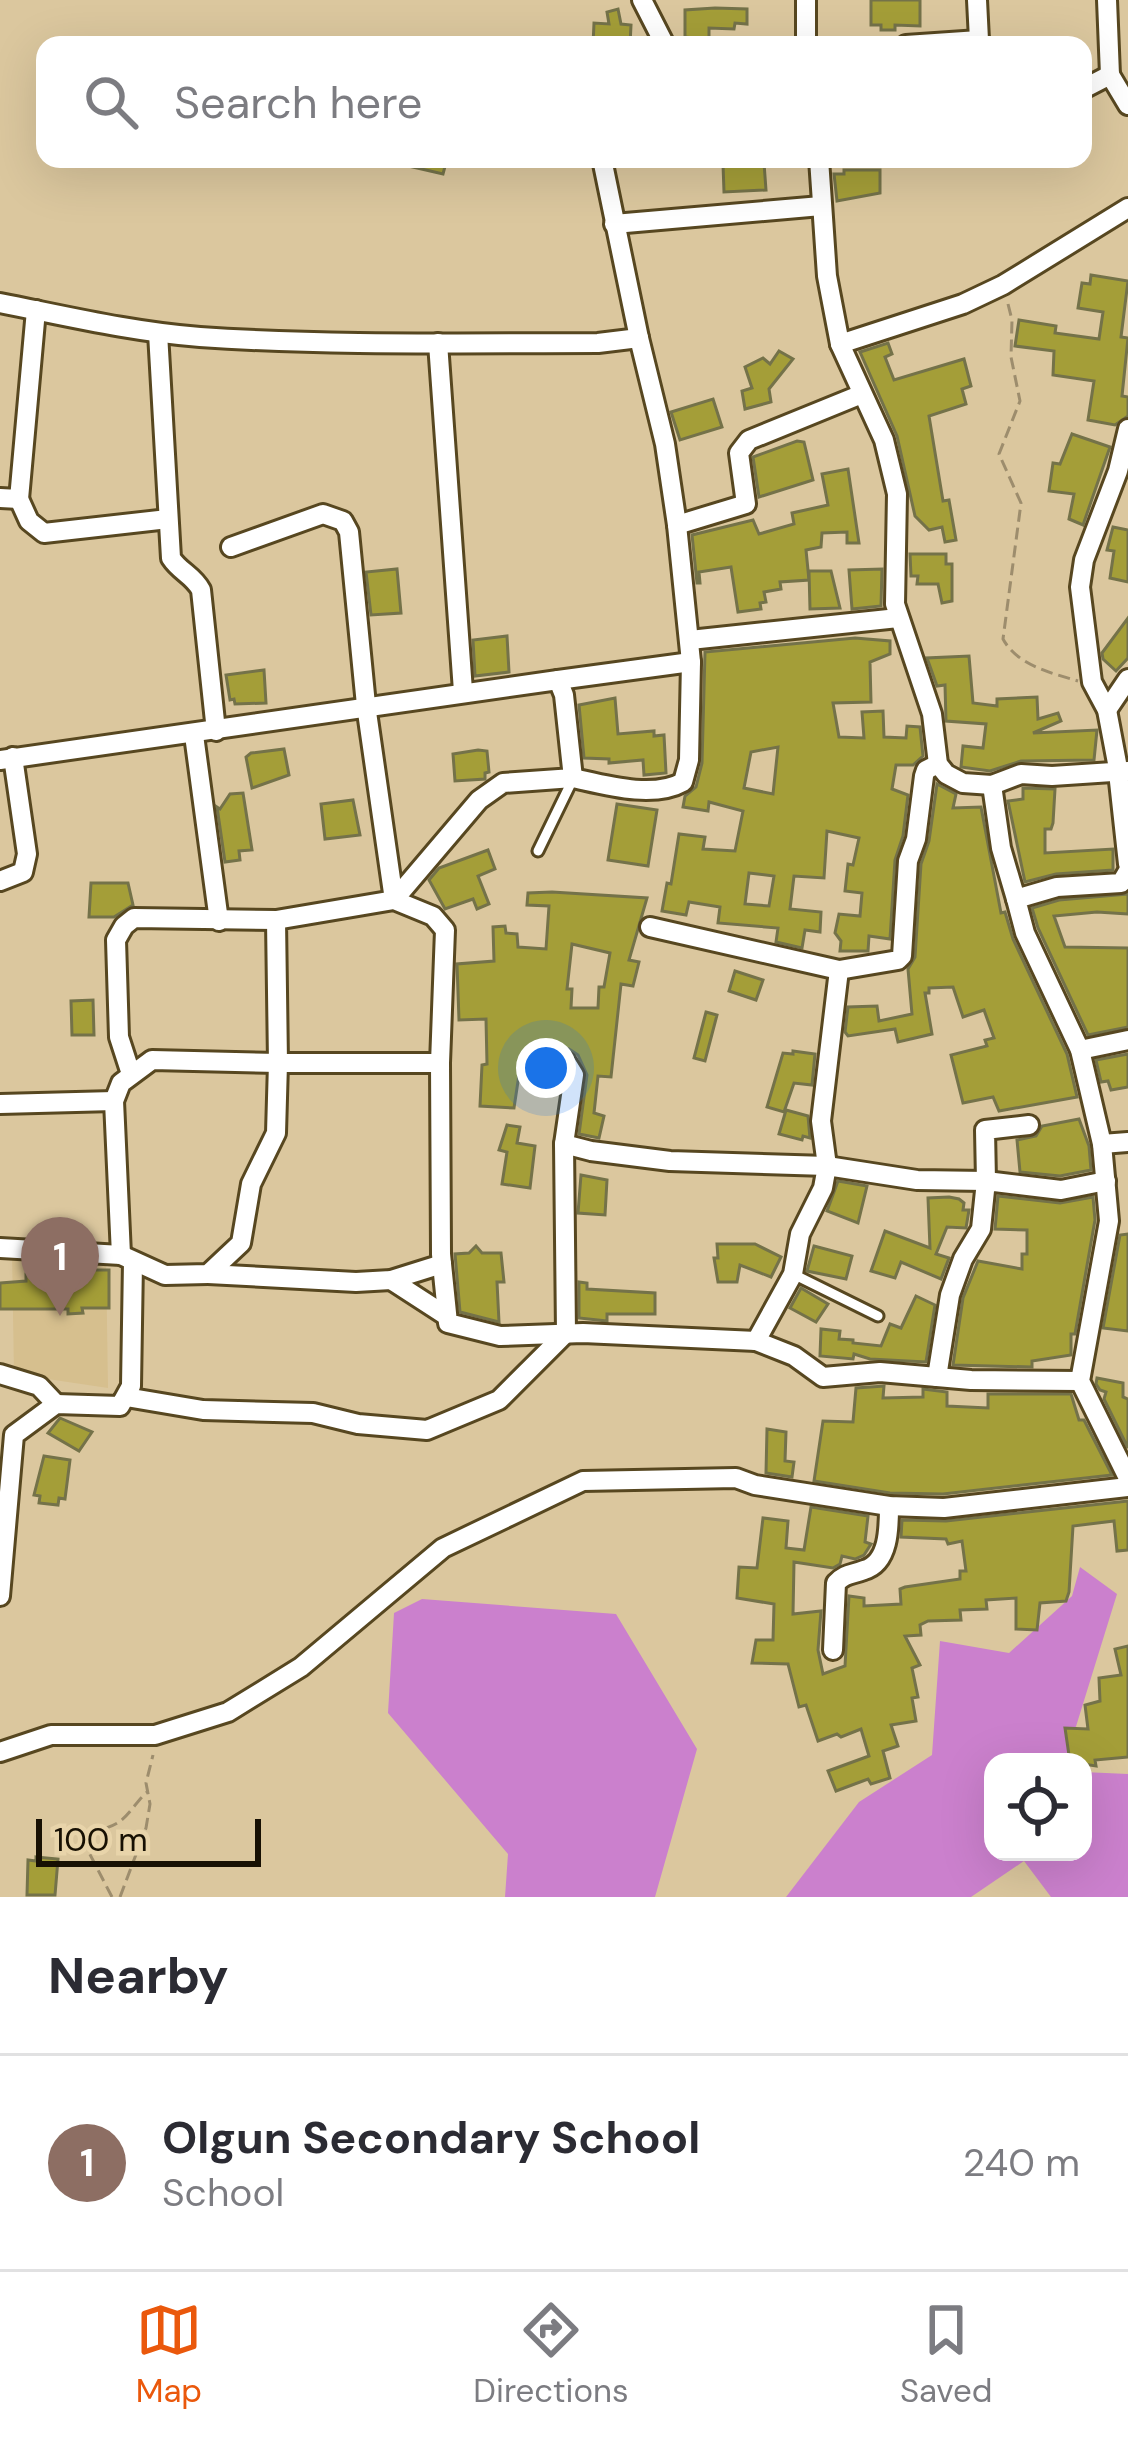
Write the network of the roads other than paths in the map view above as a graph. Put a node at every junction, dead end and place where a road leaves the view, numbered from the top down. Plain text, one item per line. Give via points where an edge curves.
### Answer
1 (642, 0) edge
2 (806, 0) edge
3 (977, 0) edge
4 (1107, 0) edge
5 (660, 36) edge
6 (806, 36) edge
7 (980, 36) edge
8 (1110, 75) junction
9 (1092, 84) edge
10 (1128, 104) edge
11 (604, 168) edge
12 (819, 168) edge
13 (821, 206) junction
14 (1128, 208) edge
15 (614, 224) junction
16 (0, 303) edge
17 (35, 310) junction
18 (158, 333) junction
19 (639, 338) junction
20 (438, 343) junction
21 (840, 344) junction
22 (862, 394) junction
23 (1128, 429) edge
24 (9, 498) edge
25 (169, 519) junction
26 (677, 525) junction
27 (231, 547) dead end
28 (898, 619) junction
29 (690, 640) junction
30 (692, 662) junction
31 (1128, 679) edge
32 (558, 680) junction
33 (464, 691) junction
34 (366, 705) junction
35 (1107, 710) junction
36 (216, 731) junction
37 (194, 735) junction
38 (7, 759) edge
39 (938, 764) junction
40 (1123, 771) edge
41 (573, 778) junction
42 (992, 785) junction
43 (538, 851) dead end
44 (1128, 867) edge
45 (0, 881) edge
46 (1016, 898) junction
47 (394, 900) junction
48 (276, 920) junction
49 (218, 921) junction
50 (650, 927) dead end
51 (839, 970) junction
52 (1128, 1040) edge
53 (1079, 1050) junction
54 (551, 1058) dead end
55 (440, 1063) junction
56 (278, 1064) junction
57 (131, 1074) junction
58 (114, 1102) junction
59 (0, 1104) edge
60 (1029, 1125) dead end
61 (1128, 1142) edge
62 (564, 1144) junction
63 (1102, 1144) junction
64 (827, 1166) junction
65 (986, 1181) junction
66 (1106, 1181) junction
67 (0, 1248) edge
68 (1105, 1252) junction
69 (1125, 1256) dead end
70 (127, 1258) junction
71 (442, 1264) junction
72 (208, 1274) junction
73 (793, 1274) junction
74 (391, 1280) junction
75 (445, 1315) junction
76 (878, 1316) dead end
77 (566, 1333) junction
78 (756, 1341) junction
79 (0, 1374) edge
80 (937, 1377) junction
81 (1079, 1381) junction
82 (127, 1397) junction
83 (56, 1404) junction
84 (7, 1437) edge
85 (1128, 1483) edge
86 (889, 1506) junction
87 (0, 1596) edge
88 (833, 1650) dead end
89 (0, 1752) edge

1 - 5 street
2 - 6 street
3 - 7 street
4 - 8 street
8 - 9 street
8 - 10 street
11 - 15 street
12 - 13 street
13 - 15 street
13 - 21 street
14 - 21 street via 963,304
15 - 19 street
16 - 17 street
17 - 18 street
17 - 24 street
18 - 20 street
18 - 25 street
19 - 20 street
19 - 26 street
20 - 33 street
21 - 22 street
22 - 26 street via 749,440 740,453 746,504
22 - 28 street via 897,494
23 - 35 street via 1080,586 1092,682
24 - 25 street via 44,533
25 - 36 street via 170,558 201,590
26 - 29 street
27 - 34 street via 323,514 343,521
28 - 29 street
28 - 39 street via 932,715
29 - 30 street
30 - 32 street
30 - 41 street via 683,782 646,789
31 - 35 street
32 - 33 street
32 - 41 street
33 - 34 street
34 - 36 street
34 - 47 street
35 - 40 street
36 - 37 street
37 - 38 street
37 - 49 street
38 - 45 street via 27,854 23,872
39 - 42 street via 963,783
39 - 51 street via 924,776 908,861 902,956
40 - 42 street via 1021,774
40 - 44 street
41 - 43 lane
41 - 47 street via 503,783
42 - 46 street
44 - 46 street via 1121,883
46 - 53 street
47 - 48 street
47 - 55 street via 445,930
48 - 49 street
48 - 56 street
49 - 57 street via 134,919 116,940 119,1037
50 - 51 street
51 - 64 street via 821,1121
52 - 53 street
53 - 63 street
54 - 62 street via 566,1062 574,1076
55 - 56 street
55 - 71 street
56 - 57 street via 152,1060
56 - 72 street via 276,1133 251,1184 241,1244
57 - 58 street
58 - 59 street
58 - 70 street
60 - 65 street via 985,1130
61 - 63 street
62 - 64 street via 670,1161
62 - 77 street
63 - 66 street
64 - 65 street
64 - 73 street
65 - 66 street via 1061,1190
65 - 80 street via 981,1229 950,1295
66 - 68 street
67 - 70 street
68 - 69 street
68 - 81 street
70 - 72 street via 166,1275
70 - 82 street
71 - 74 street
71 - 75 street
72 - 74 street
73 - 76 lane
73 - 78 street
74 - 75 street
75 - 77 street via 457,1328 500,1336
77 - 78 street
77 - 82 street via 499,1400 427,1430
78 - 80 street via 823,1377
79 - 83 street via 39,1386
80 - 81 street
81 - 85 street
82 - 83 street via 120,1406
83 - 84 street
84 - 87 street
85 - 86 street via 990,1504
86 - 88 street via 880,1561 836,1583
86 - 89 street via 736,1478 583,1481 443,1548 301,1667 228,1712 155,1735 51,1735

